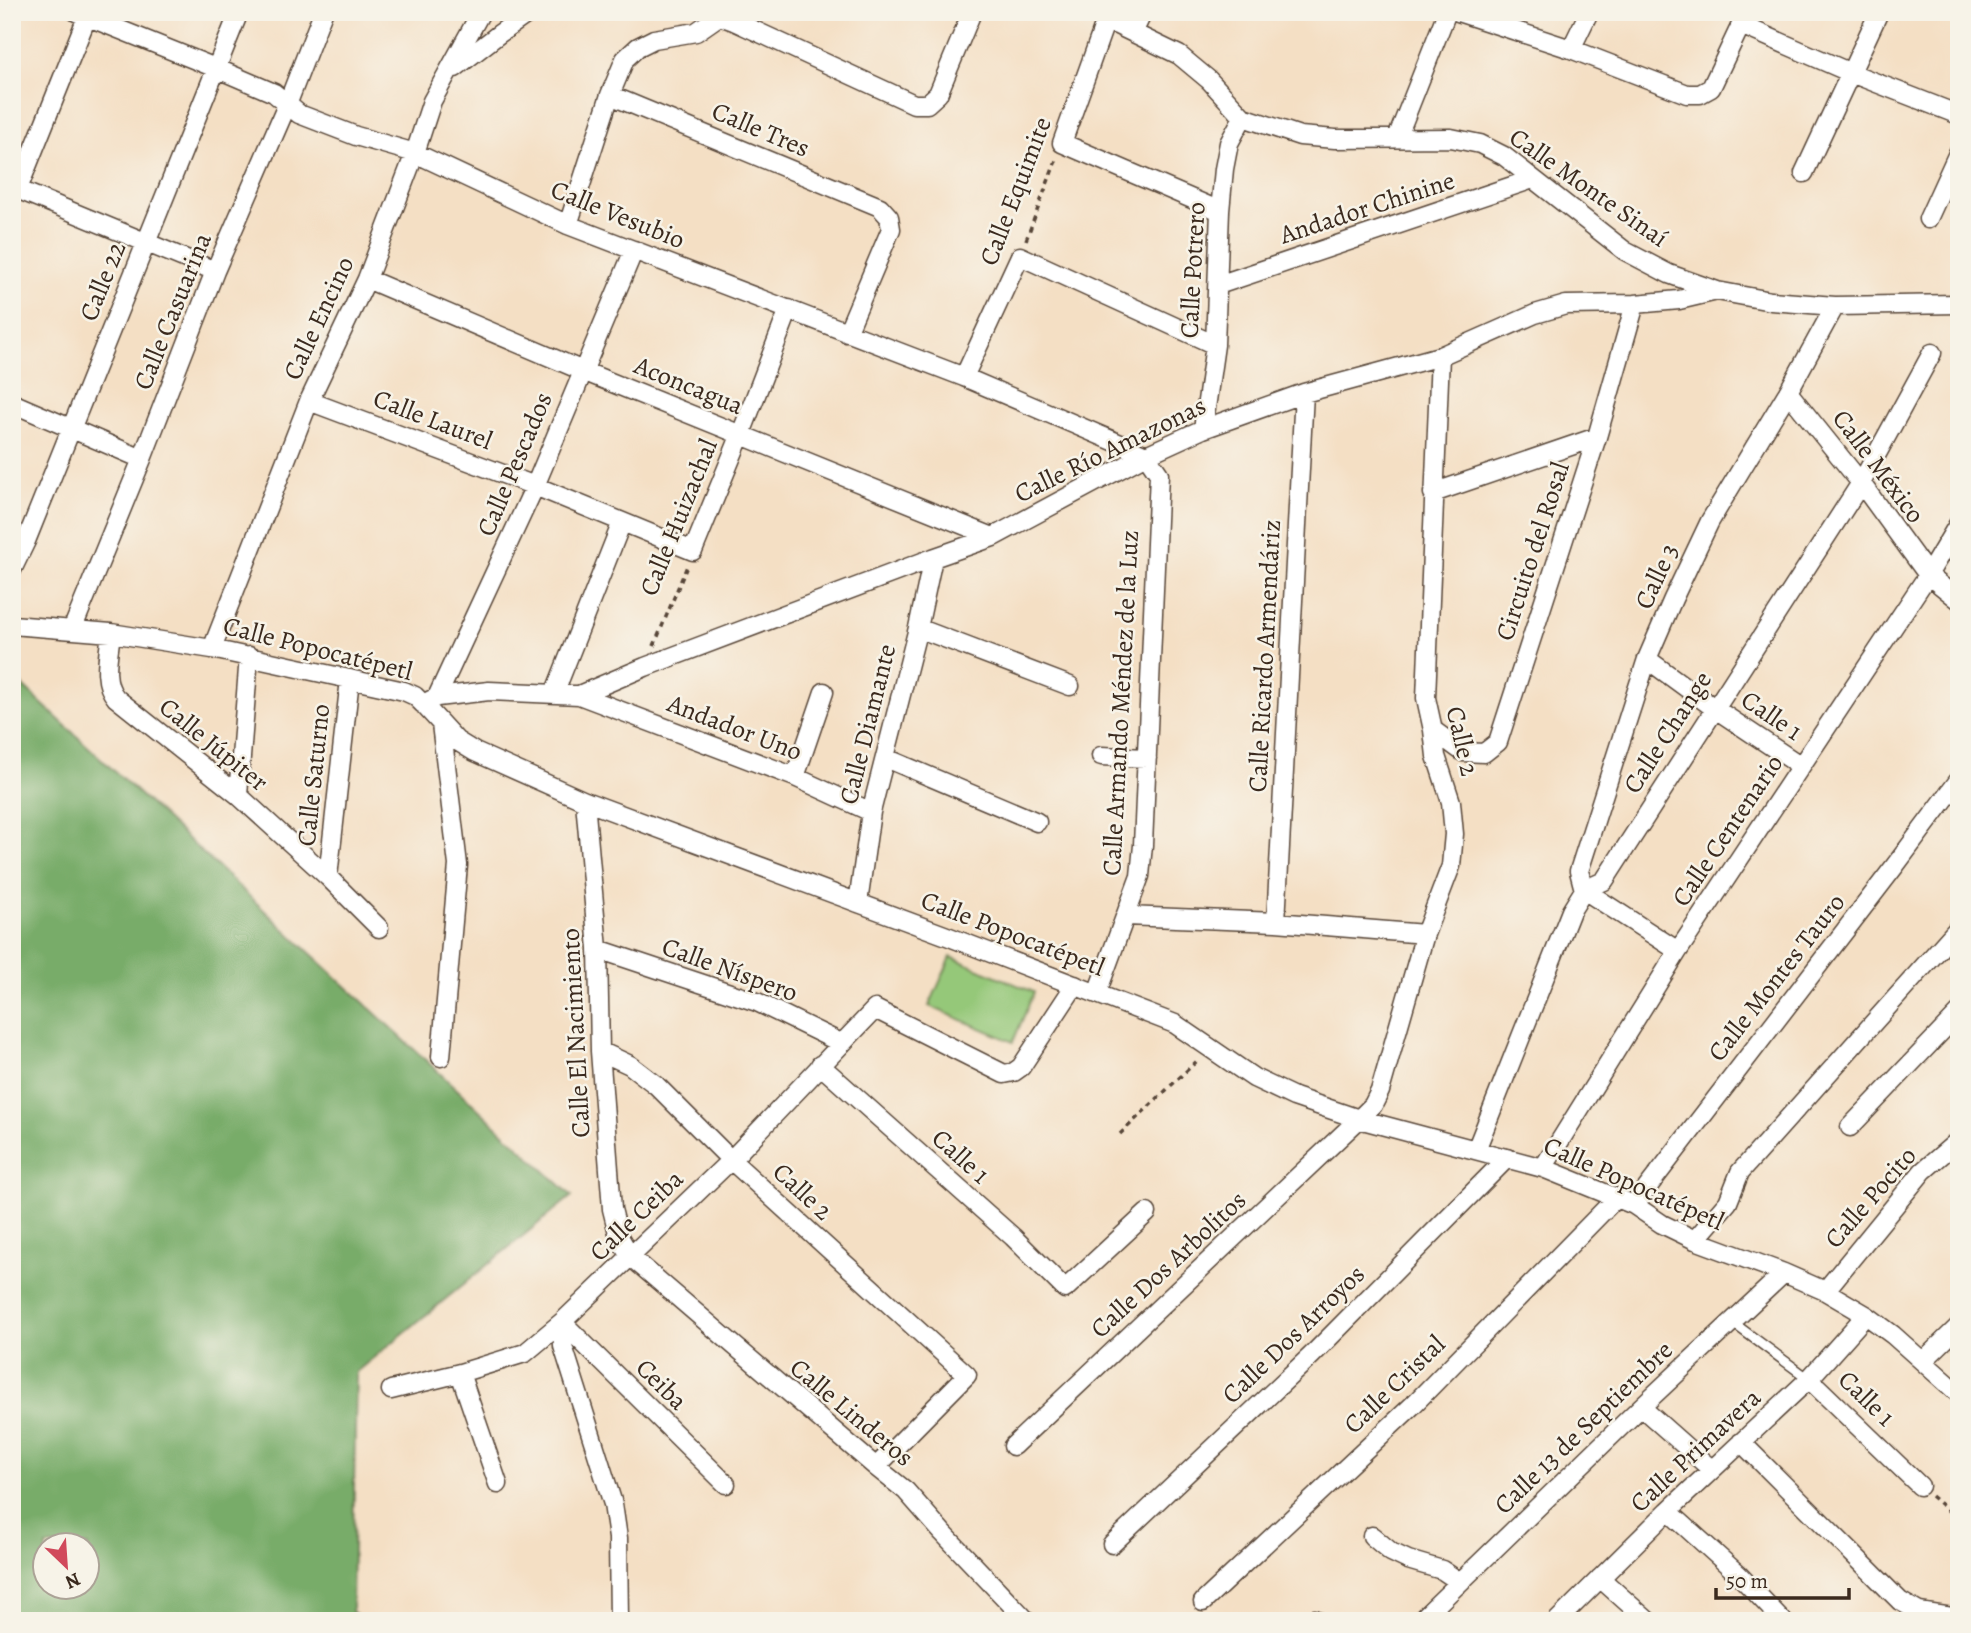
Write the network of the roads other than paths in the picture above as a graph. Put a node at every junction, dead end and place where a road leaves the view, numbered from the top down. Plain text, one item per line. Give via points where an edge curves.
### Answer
1 (239, 12) edge
2 (323, 12) edge
3 (530, 12) edge
4 (972, 12) edge
5 (1143, 12) edge
6 (1447, 12) edge
7 (1458, 12) edge
8 (1589, 12) edge
9 (1879, 12) edge
10 (481, 13) edge
11 (84, 14) edge
12 (725, 15) edge
13 (1098, 16) edge
14 (1744, 19) edge
15 (1133, 33) junction
16 (499, 34) junction
17 (1571, 49) junction
18 (218, 69) junction
19 (1851, 73) junction
20 (447, 74) junction
21 (610, 95) junction
22 (287, 105) junction
23 (1959, 115) edge
24 (1242, 117) junction
25 (1397, 138) junction
26 (1959, 151) edge
27 (415, 153) junction
28 (1804, 173) dead end
29 (1533, 179) junction
30 (15, 188) edge
31 (1220, 211) junction
32 (1928, 219) dead end
33 (568, 225) junction
34 (146, 243) junction
35 (634, 250) junction
36 (215, 271) junction
37 (366, 279) junction
38 (1218, 285) junction
39 (1717, 291) junction
40 (1635, 304) junction
41 (1959, 304) edge
42 (1835, 306) junction
43 (789, 309) junction
44 (847, 332) junction
45 (1215, 345) junction
46 (1932, 353) dead end
47 (1440, 356) junction
48 (583, 371) junction
49 (964, 377) junction
50 (1788, 392) junction
51 (1304, 393) junction
52 (309, 401) junction
53 (12, 403) edge
54 (71, 427) junction
55 (1203, 429) junction
56 (741, 434) junction
57 (1597, 437) junction
58 (1146, 455) junction
59 (142, 459) junction
60 (1861, 483) junction
61 (535, 486) junction
62 (1433, 493) junction
63 (622, 522) junction
64 (1959, 523) edge
65 (993, 537) junction
66 (19, 539) edge
67 (693, 551) joint
68 (933, 558) junction
69 (12, 570) edge
70 (1928, 575) junction
71 (1959, 600) edge
72 (12, 625) edge
73 (918, 628) junction
74 (72, 631) junction
75 (111, 633) junction
76 (212, 649) junction
77 (249, 656) junction
78 (1647, 659) junction
79 (350, 679) junction
80 (1070, 686) dead end
81 (824, 692) dead end
82 (554, 694) junction
83 (579, 695) junction
84 (430, 701) junction
85 (1714, 708) junction
86 (441, 724) junction
87 (1433, 730) junction
88 (1101, 756) dead end
89 (886, 758) junction
90 (1147, 758) junction
91 (1801, 766) junction
92 (795, 777) junction
93 (1959, 780) edge
94 (238, 795) junction
95 (585, 801) junction
96 (871, 812) junction
97 (1037, 822) dead end
98 (328, 877) junction
99 (1584, 890) junction
100 (858, 903) junction
101 (1126, 916) junction
102 (1276, 922) junction
103 (1959, 927) edge
104 (379, 928) dead end
105 (1425, 934) junction
106 (598, 949) junction
107 (1678, 951) junction
108 (1075, 985) junction
109 (1097, 993) junction
110 (1959, 1013) edge
111 (841, 1043) junction
112 (600, 1051) junction
113 (441, 1057) dead end
114 (820, 1065) junction
115 (1359, 1119) junction
116 (1850, 1127) dead end
117 (1959, 1140) edge
118 (1476, 1150) junction
119 (1507, 1158) junction
120 (731, 1160) junction
121 (1543, 1168) junction
122 (1616, 1198) junction
123 (1634, 1205) junction
124 (1147, 1213) dead end
125 (1695, 1240) junction
126 (631, 1257) junction
127 (1784, 1273) junction
128 (1825, 1291) junction
129 (1866, 1315) junction
130 (562, 1322) junction
131 (1731, 1322) junction
132 (1959, 1326) edge
133 (1923, 1361) junction
134 (460, 1373) junction
135 (1810, 1379) junction
136 (391, 1390) dead end
137 (1959, 1394) edge
138 (1641, 1407) junction
139 (1741, 1442) junction
140 (1013, 1446) dead end
141 (876, 1468) junction
142 (1711, 1469) junction
143 (498, 1484) dead end
144 (726, 1484) dead end
145 (1920, 1486) road end
146 (1668, 1511) junction
147 (1372, 1535) dead end
148 (1112, 1544) dead end
149 (1600, 1578) junction
150 (1460, 1582) junction
151 (1203, 1602) dead end
152 (1959, 1618) edge
153 (618, 1621) edge
154 (1027, 1621) edge
155 (1420, 1621) edge
156 (1557, 1621) edge
157 (1648, 1621) edge
158 (1783, 1621) edge

1 - 18 street, Calle 22
2 - 22 street, Calle Casuarina
3 - 16 street
4 - 12 street via 937,94 927,104 914,104
5 - 15 street
6 - 25 street
7 - 17 street
8 - 17 street
9 - 19 street
10 - 16 street, Calle Encino
10 - 20 street, Calle Encino
11 - 18 street, Calle Vesubio
11 - 30 street
12 - 21 street via 696,33 654,39 638,47 625,59
13 - 15 street
13 - 31 street, Calle Equimite via 1062,143
14 - 17 street via 1711,88 1700,94 1688,94
14 - 19 street
15 - 24 street via 1179,55
16 - 20 street
18 - 22 street, Calle Vesubio via 274,93
18 - 34 street, Calle 22
19 - 23 street
19 - 28 street
20 - 27 street, Calle Encino via 432,101
21 - 33 street
21 - 44 street, Calle Tres via 880,207 889,217 891,229
22 - 27 street, Calle Vesubio via 356,136
22 - 36 street, Calle Casuarina
24 - 25 street, Calle Monte Sinaí via 1300,136
24 - 31 street, Calle Potrero via 1229,143
25 - 29 street, Calle Monte Sinaí via 1451,138 1480,144
26 - 32 street
27 - 33 street, Calle Vesubio
27 - 37 street, Calle Encino
29 - 38 street, Andador Chinine
29 - 39 street, Calle Monte Sinaí via 1625,251
30 - 34 street
31 - 38 street, Calle Potrero
33 - 35 street, Calle Vesubio
34 - 36 street
34 - 54 street, Calle 22
35 - 43 street, Calle Vesubio
35 - 48 street, Calle Pescados
36 - 59 street, Calle Casuarina
37 - 48 street, Aconcagua
37 - 52 street, Calle Encino
38 - 45 street, Calle Potrero
39 - 40 street, Calle Río Amazonas
39 - 42 street, Calle Río Amazonas
40 - 47 street, Calle Río Amazonas via 1566,305
40 - 57 street, Circuito del Rosal
41 - 42 street, Calle Río Amazonas
42 - 50 street, Calle 3
43 - 44 street, Calle Vesubio
43 - 56 street, Calle Huizachal
44 - 49 street, Calle Vesubio
45 - 49 street, Calle Equimite via 1020,256
45 - 55 street, Calle Potrero
46 - 60 street, Calle Change
47 - 51 street, Calle Río Amazonas
47 - 62 street, Calle 2
48 - 56 street, Aconcagua
48 - 61 street, Calle Pescados
49 - 58 street, Calle Vesubio
50 - 60 street, Calle México
50 - 78 street, Calle 3 via 1710,521
51 - 55 street, Calle Río Amazonas
51 - 102 street, Calle Ricardo Armendáriz
52 - 61 street, Calle Laurel
52 - 76 street, Calle Encino
53 - 54 street
54 - 59 street
54 - 66 street, Calle 22
55 - 58 street, Calle Río Amazonas
56 - 65 street, Aconcagua
56 - 67 street, Calle Huizachal
57 - 62 street
57 - 87 street, Circuito del Rosal via 1497,741 1484,753 1463,752
58 - 65 street, Calle Río Amazonas
58 - 90 street, Calle Armando Méndez de la Luz via 1159,474
59 - 74 street, Calle Casuarina
60 - 70 street, Calle México
60 - 85 street, Calle Change
61 - 63 street, Calle Laurel
61 - 84 street, Calle Pescados
62 - 87 street, Calle 2 via 1426,698
63 - 67 street, Calle Laurel
63 - 82 street
64 - 70 street, Calle Centenario
65 - 68 street, Calle Río Amazonas
66 - 69 street, Calle 22
68 - 73 street, Calle Diamante
68 - 83 street, Calle Río Amazonas
70 - 71 street, Calle México
70 - 91 street, Calle Centenario
72 - 74 street, Calle Popocatépetl
73 - 80 street
73 - 89 street, Calle Diamante
74 - 75 street, Calle Popocatépetl
75 - 76 street, Calle Popocatépetl
75 - 94 street, Calle Júpiter via 109,690
76 - 77 street, Calle Popocatépetl
77 - 79 street, Calle Popocatépetl
77 - 94 street
78 - 85 street, Calle 1
78 - 99 street, Calle 3 via 1579,871
79 - 84 street, Calle Popocatépetl
79 - 98 street, Calle Saturno
81 - 92 street
82 - 83 street, Calle Río Amazonas
82 - 84 street, Calle Río Amazonas via 489,691
83 - 92 street, Andador Uno
84 - 86 street, Calle Popocatépetl
85 - 91 street, Calle 1
85 - 99 street, Calle Change via 1604,881
86 - 95 street, Calle Popocatépetl via 475,752
86 - 113 street via 458,865
87 - 105 street, Calle 2 via 1454,834 1451,866
88 - 90 street
89 - 96 street, Calle Diamante
89 - 97 street
90 - 101 street, Calle Armando Méndez de la Luz via 1140,876
91 - 107 street, Calle Centenario
92 - 96 street, Andador Uno
93 - 123 street, Calle Montes Tauro
94 - 98 street, Calle Júpiter
95 - 100 street, Calle Popocatépetl
95 - 106 street, Calle El Nacimiento
96 - 100 street, Calle Diamante
98 - 104 street, Calle Júpiter
99 - 107 street
99 - 118 street, Calle Change via 1571,911
100 - 108 street, Calle Popocatépetl
101 - 102 street
101 - 109 street, Calle Armando Méndez de la Luz
102 - 105 street
103 - 125 street via 1740,1172 1728,1202
105 - 115 street, Calle 2 via 1381,1091
106 - 111 street, Calle Níspero via 757,1002
106 - 112 street, Calle El Nacimiento
107 - 121 street, Calle Centenario
108 - 109 street, Calle Popocatépetl
108 - 111 street, Calle Ceiba via 1014,1072 1004,1074 875,1009
109 - 115 street, Calle Popocatépetl via 1175,1024 1254,1078
110 - 116 street
111 - 114 street, Calle Ceiba
112 - 120 street, Calle 2 via 630,1065 656,1086
112 - 126 street, Calle El Nacimiento via 612,1209 619,1237
114 - 120 street, Calle Ceiba
114 - 124 street, Calle 1 via 1065,1289
115 - 118 street, Calle Popocatépetl
115 - 140 street, Calle Dos Arbolitos
117 - 128 street, Calle Pocito via 1923,1171
118 - 119 street, Calle Popocatépetl
119 - 121 street, Calle Popocatépetl
119 - 148 street, Calle Dos Arroyos via 1312,1355
120 - 126 street, Calle Ceiba
120 - 141 street, Calle 2 via 967,1375
121 - 122 street, Calle Popocatépetl
122 - 123 street, Calle Popocatépetl
122 - 151 street, Calle Cristal via 1413,1405
123 - 125 street, Calle Popocatépetl
125 - 127 street, Calle Popocatépetl
126 - 130 street, Calle Ceiba
126 - 141 street, Calle Linderos
127 - 128 street, Calle Popocatépetl
127 - 131 street, Calle 13 de Septiembre
128 - 129 street, Calle Popocatépetl
129 - 133 street, Calle Popocatépetl
129 - 135 street, Calle Primavera
130 - 134 street, Calle Ceiba via 525,1353
130 - 144 street, Ceiba
130 - 153 street via 563,1346 613,1504 618,1538
131 - 135 lane, Calle 1
131 - 138 street, Calle 13 de Septiembre
132 - 133 street
133 - 137 street, Calle Popocatépetl
134 - 136 street, Calle Ceiba
134 - 143 street
135 - 139 street, Calle Primavera
135 - 145 street, Calle 1
138 - 142 street
138 - 150 street, Calle 13 de Septiembre
139 - 142 street, Calle Primavera
139 - 152 street via 1900,1601 1919,1612
141 - 154 street, Calle Linderos via 906,1491
142 - 146 street, Calle Primavera
146 - 149 street, Calle Primavera
146 - 158 street
147 - 150 street via 1391,1552 1442,1570
149 - 156 street, Calle Primavera
149 - 157 street
150 - 155 street, Calle 13 de Septiembre

